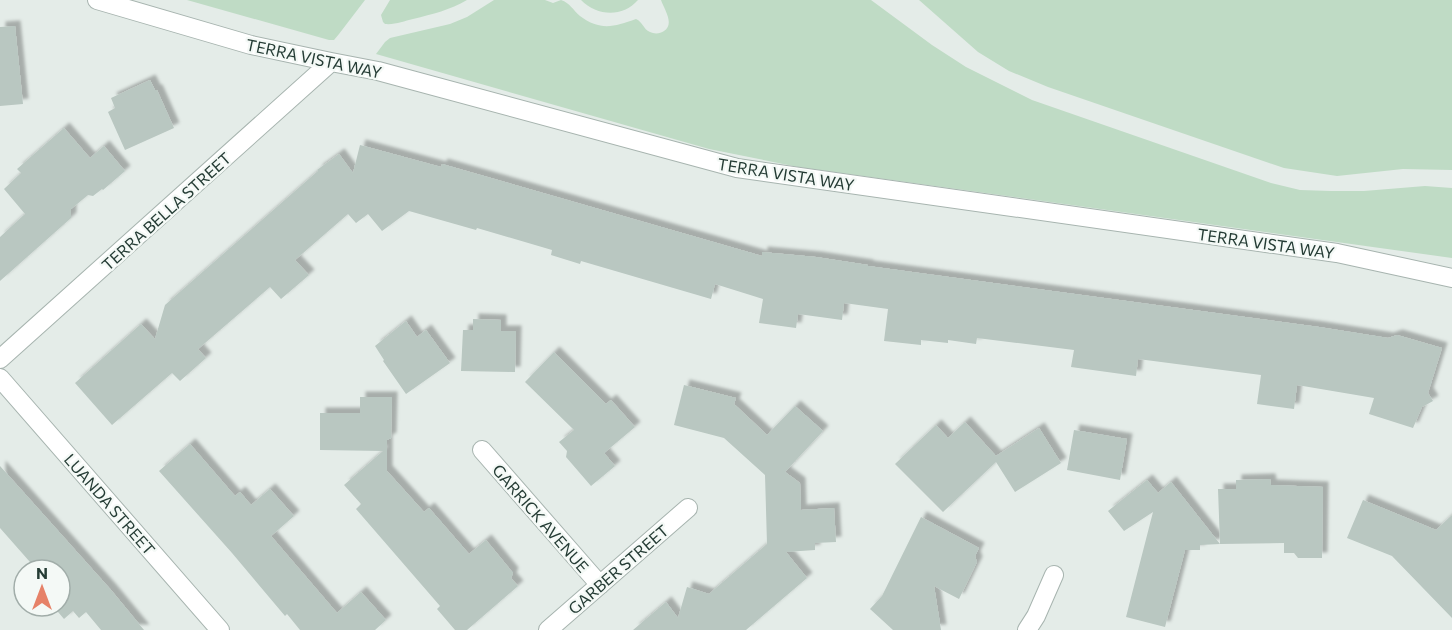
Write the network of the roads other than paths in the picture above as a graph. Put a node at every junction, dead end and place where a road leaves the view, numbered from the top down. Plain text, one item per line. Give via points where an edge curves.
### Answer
1 (97, 0) edge
2 (331, 62) junction
3 (1452, 278) edge
4 (0, 358) edge
5 (0, 378) edge
6 (482, 450) dead end
7 (688, 508) dead end
8 (1054, 575) dead end
9 (600, 585) junction
10 (219, 630) edge
11 (548, 630) edge
12 (1027, 630) edge

1 - 2 street, TERRA VISTA WAY via 251,45
2 - 3 street, TERRA VISTA WAY via 390,74 737,168 1337,253
2 - 4 street, TERRA BELLA STREET
5 - 10 street, LUANDA STREET
6 - 9 street, GARRICK AVENUE
7 - 9 street, GARBER STREET
8 - 12 street
9 - 11 street, GARBER STREET

